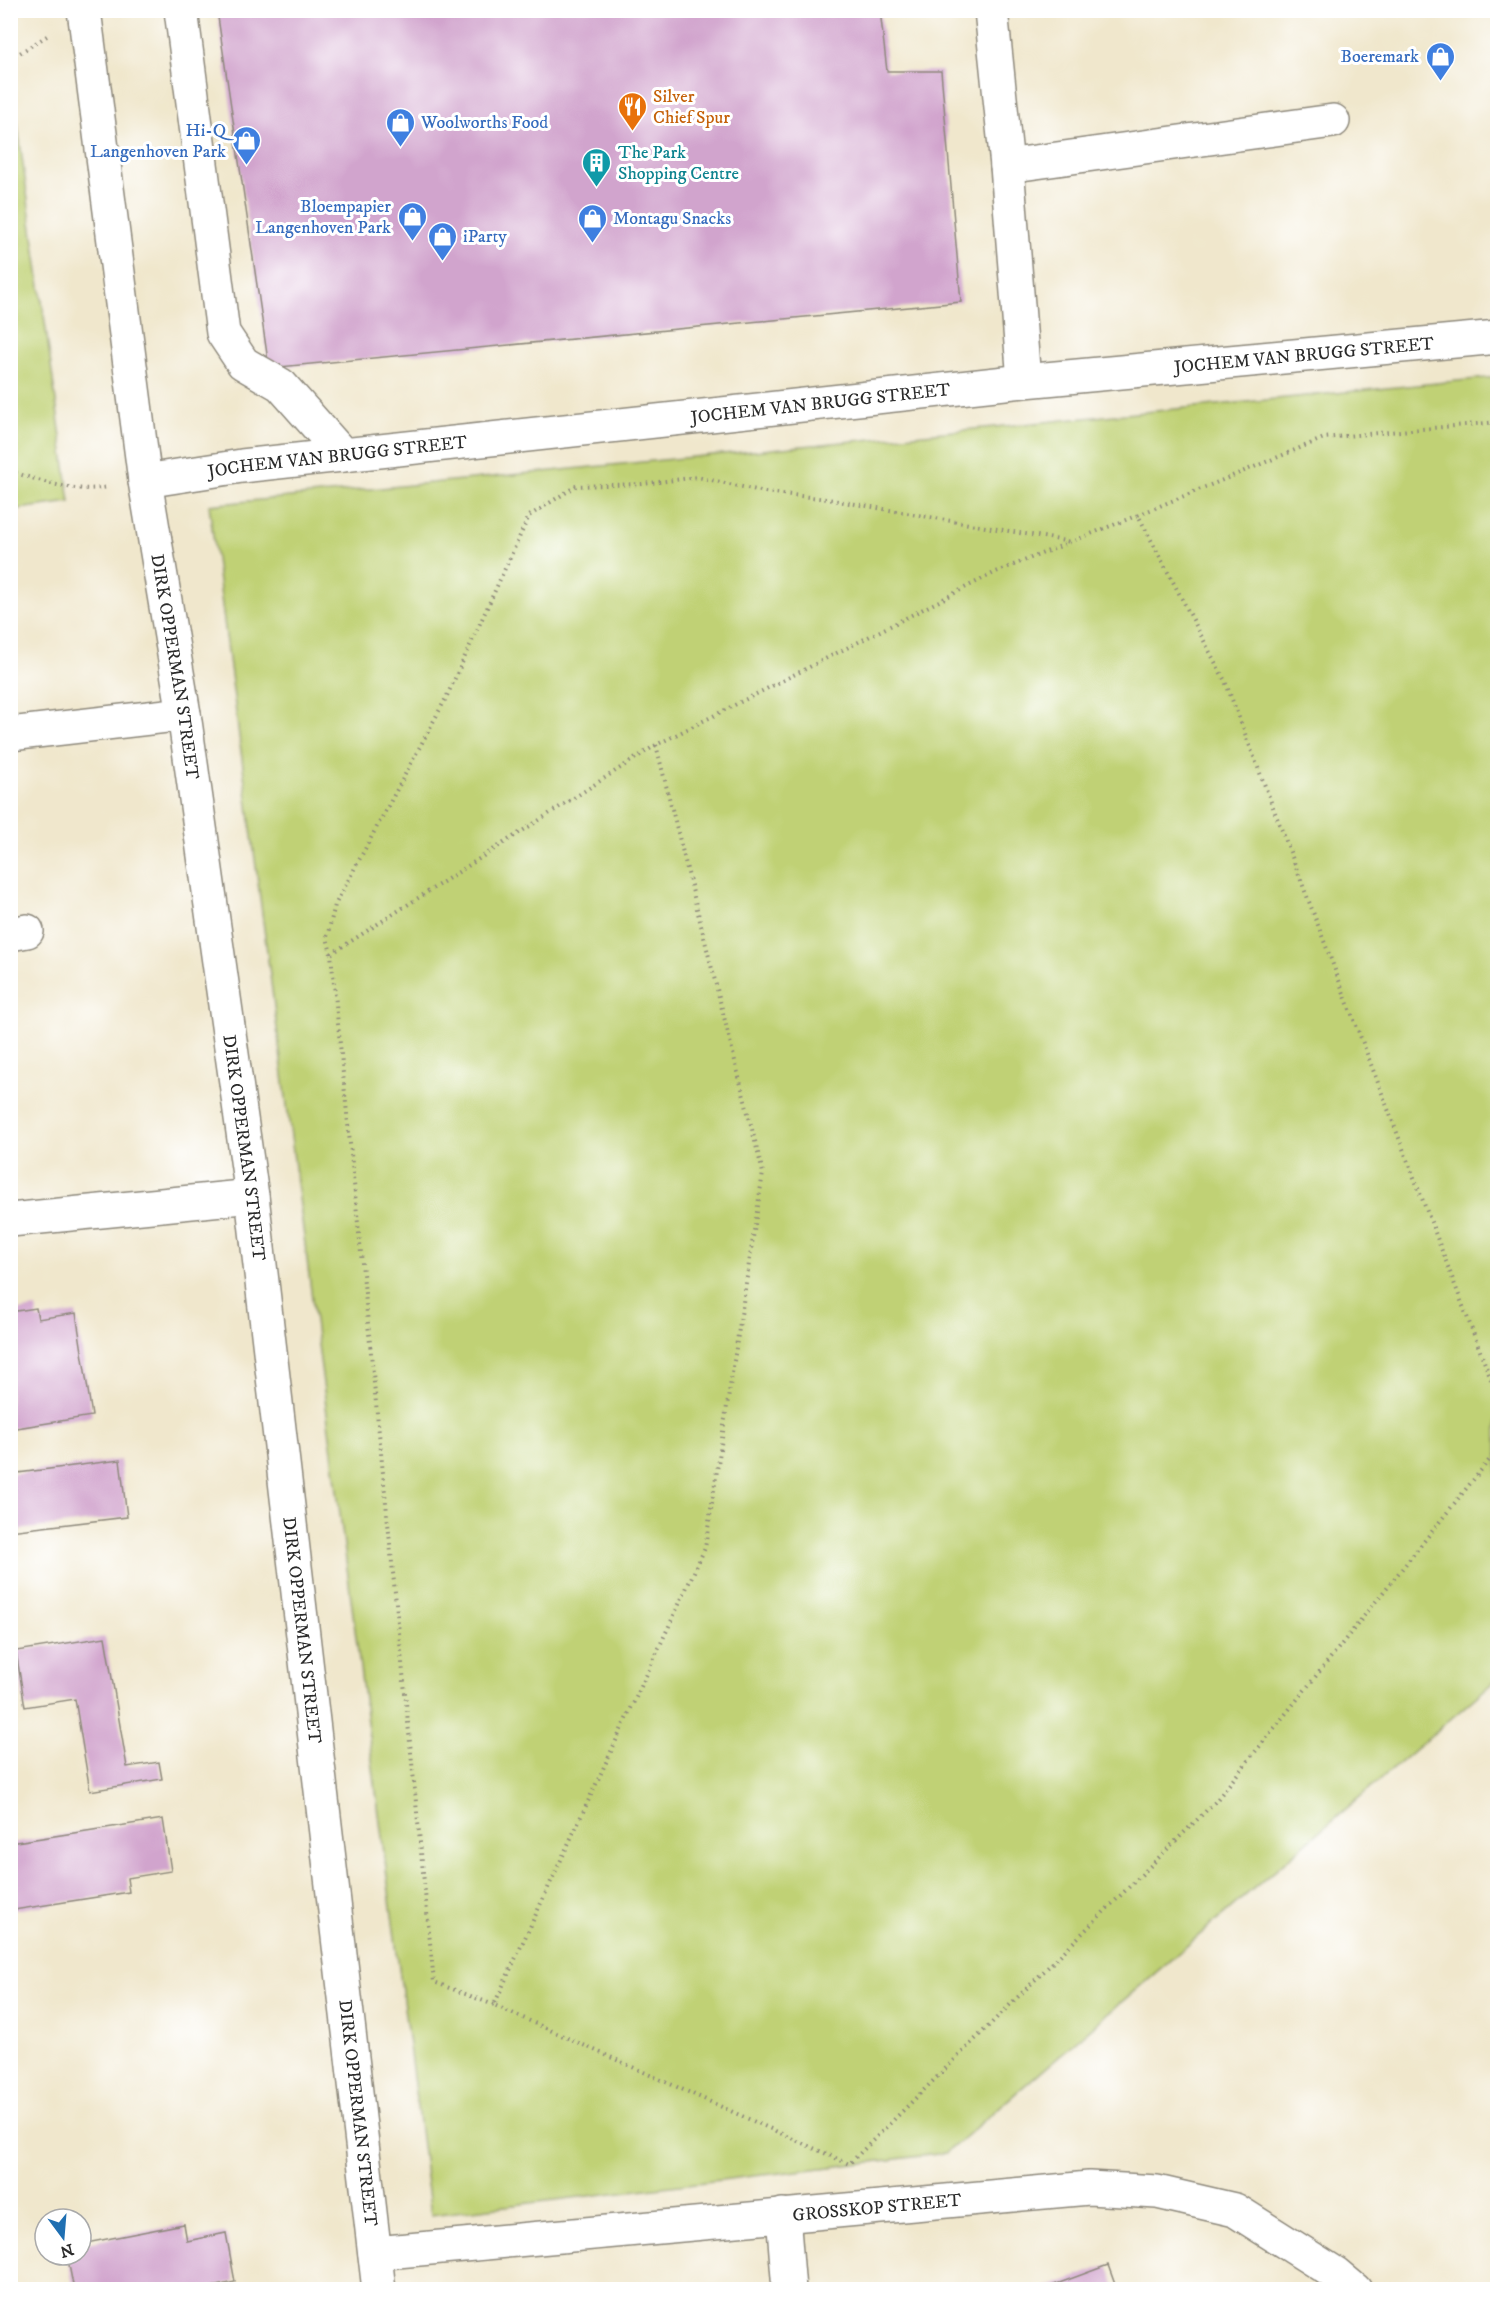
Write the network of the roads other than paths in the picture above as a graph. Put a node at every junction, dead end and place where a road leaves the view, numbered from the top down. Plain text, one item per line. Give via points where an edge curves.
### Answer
1 (84, 10) edge
2 (181, 10) edge
3 (991, 10) edge
4 (1334, 122) dead end
5 (1007, 166) junction
6 (1497, 337) edge
7 (1024, 381) junction
8 (343, 454) junction
9 (145, 481) junction
10 (184, 714) junction
11 (10, 734) edge
12 (252, 1196) junction
13 (10, 1220) edge
14 (783, 2215) junction
15 (375, 2253) junction
16 (379, 2289) edge
17 (789, 2289) edge
18 (1355, 2289) edge

1 - 9 street, DIRK OPPERMAN STREET
2 - 8 street via 223,333 243,363 280,385
3 - 5 street
4 - 5 street
5 - 7 street
6 - 7 street, JOCHEM VAN BRUGG STREET
7 - 8 street, JOCHEM VAN BRUGG STREET
8 - 9 street, JOCHEM VAN BRUGG STREET
9 - 10 street, DIRK OPPERMAN STREET
10 - 11 street
10 - 12 street, DIRK OPPERMAN STREET
12 - 13 street
12 - 15 street, DIRK OPPERMAN STREET
14 - 15 street, GROSSKOP STREET
14 - 17 street
14 - 18 street, GROSSKOP STREET via 1089,2188 1157,2192 1235,2210
15 - 16 street, DIRK OPPERMAN STREET

